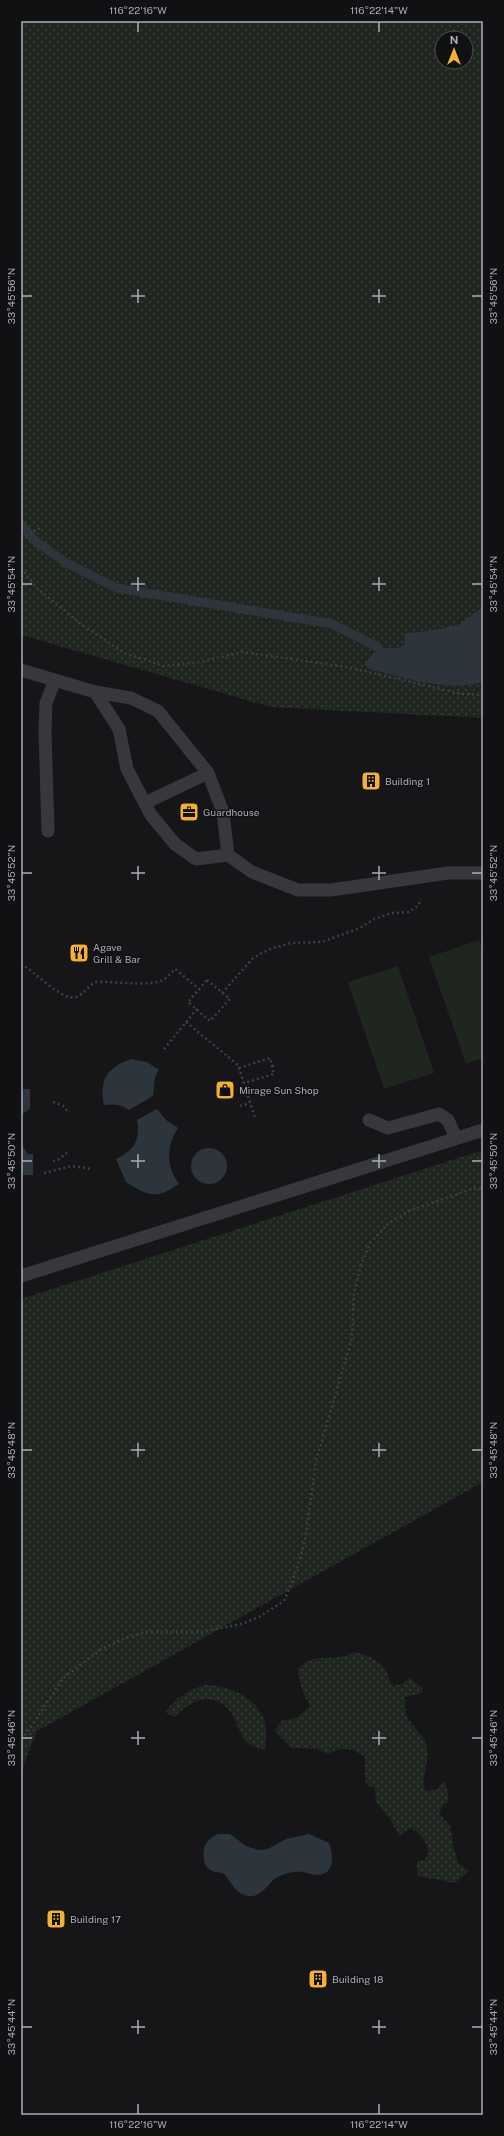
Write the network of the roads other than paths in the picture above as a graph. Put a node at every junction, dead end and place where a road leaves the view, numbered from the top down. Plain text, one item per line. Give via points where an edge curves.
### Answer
1 (21, 670) edge
2 (55, 680) junction
3 (96, 692) junction
4 (208, 773) junction
5 (145, 804) junction
6 (48, 831) dead end
7 (228, 855) junction
8 (483, 872) edge
9 (369, 1120) dead end
10 (483, 1130) edge
11 (456, 1138) junction
12 (21, 1276) edge

1 - 2 lane
2 - 3 lane
2 - 6 lane via 46,703
3 - 4 lane via 132,698 158,711
3 - 5 lane via 119,729 127,769
4 - 5 lane
4 - 7 lane via 223,812
5 - 7 lane via 175,844 196,858
7 - 8 lane via 252,872 298,890 331,890 448,872
9 - 11 lane via 388,1128 439,1114 448,1120
10 - 11 lane
11 - 12 lane

